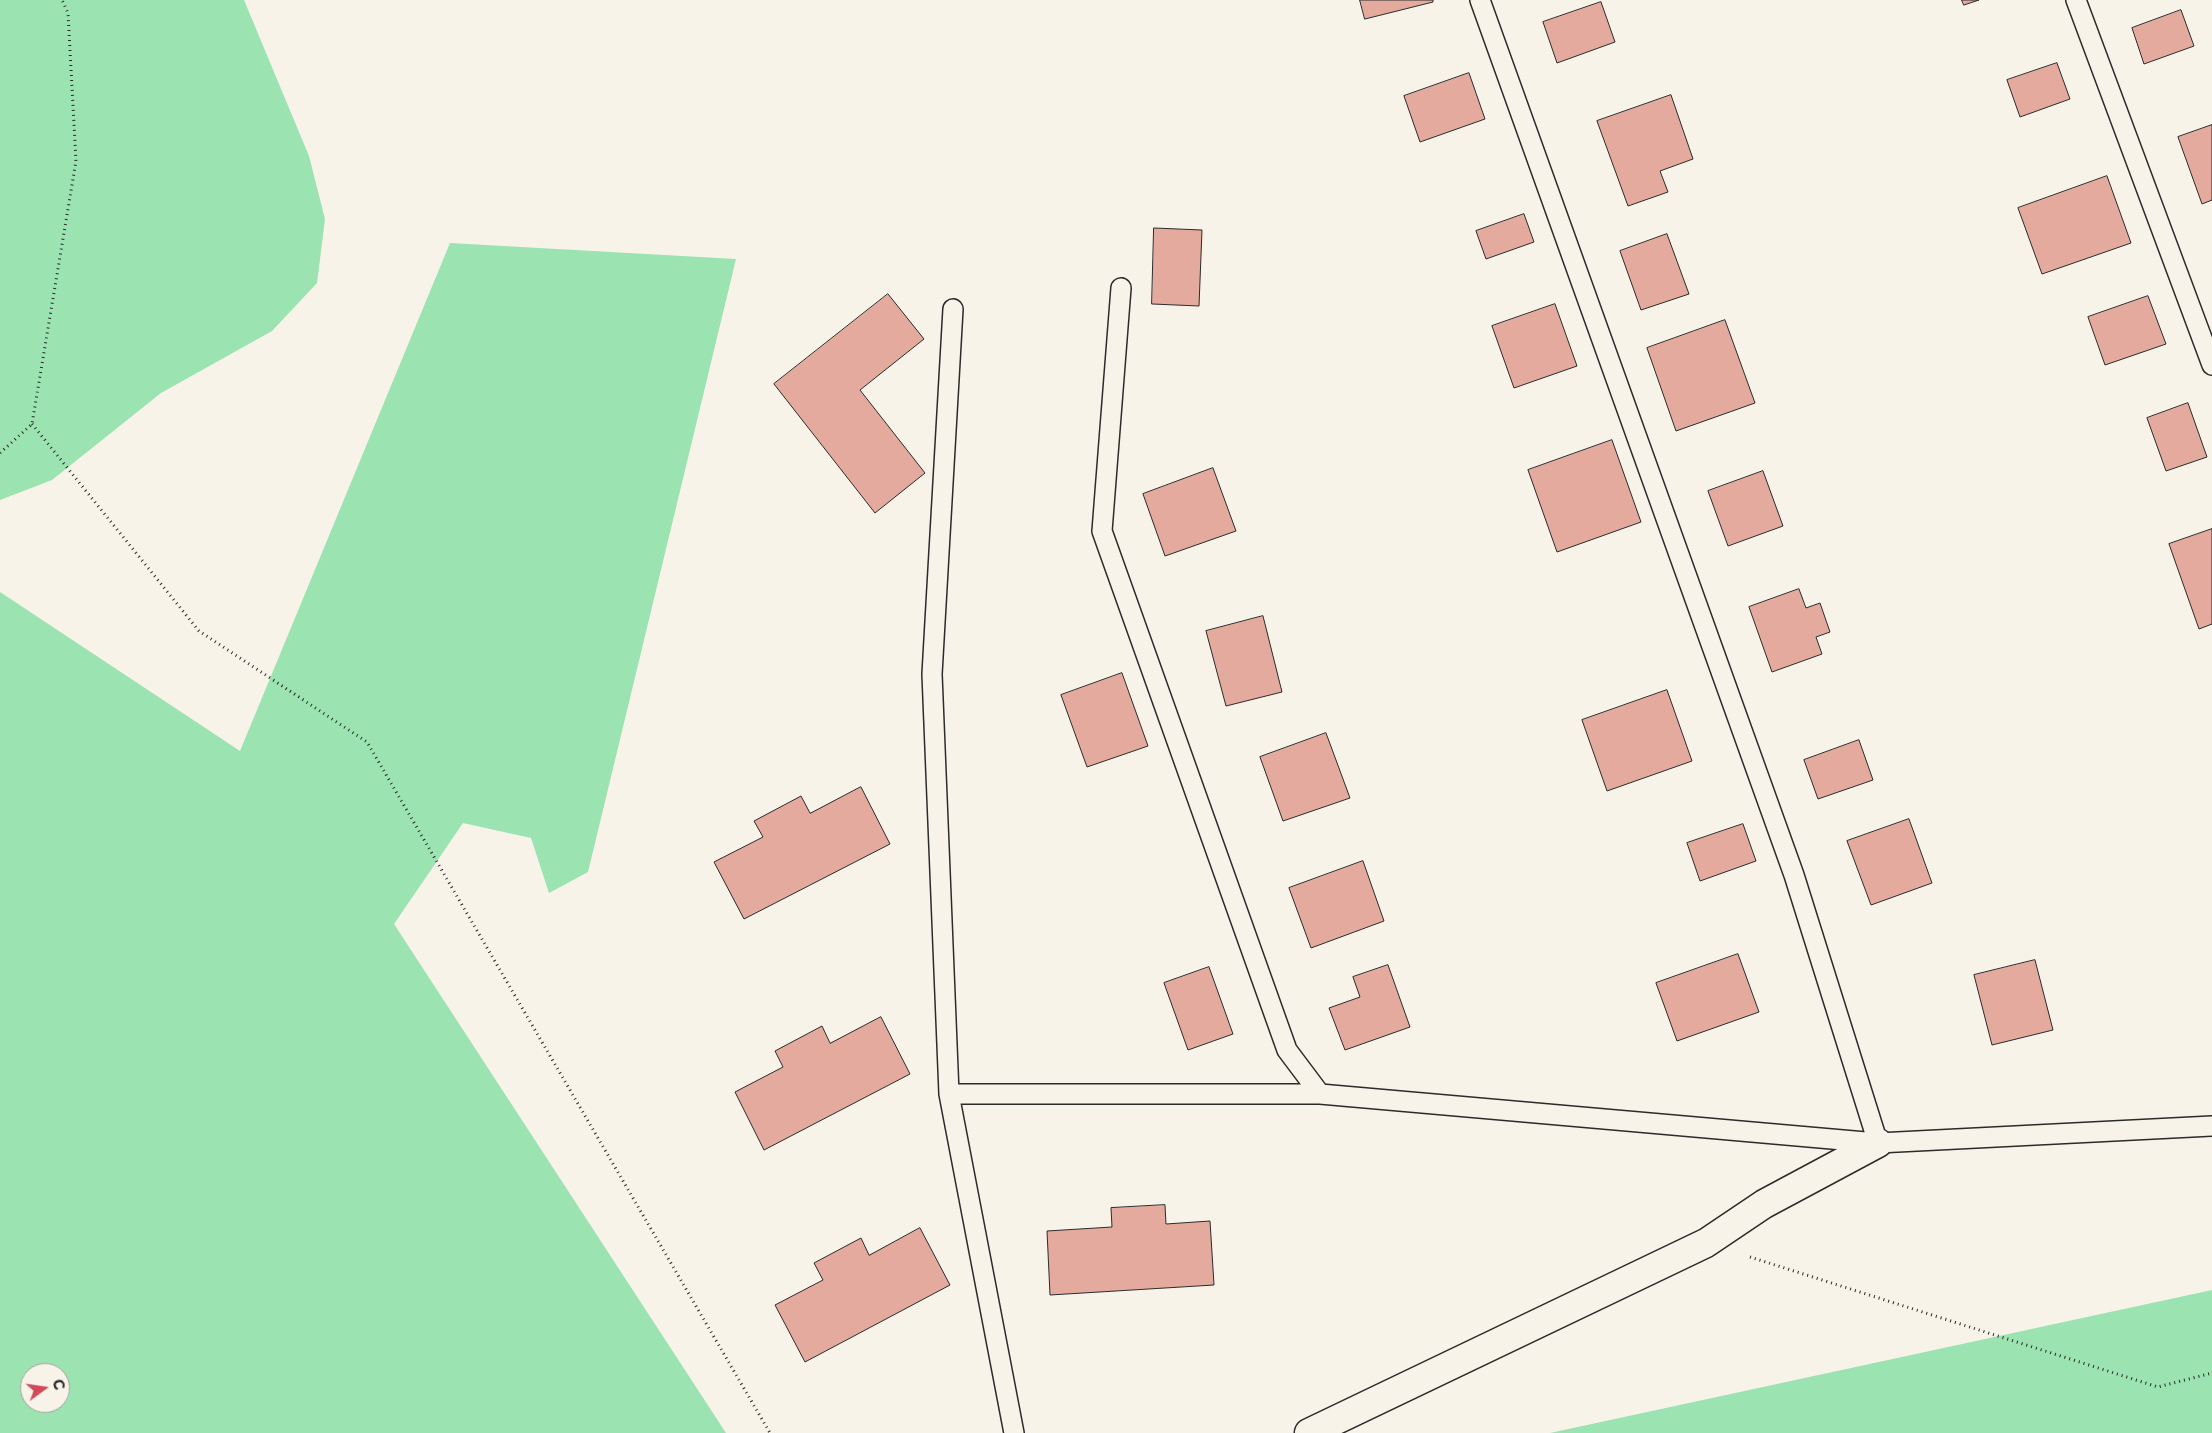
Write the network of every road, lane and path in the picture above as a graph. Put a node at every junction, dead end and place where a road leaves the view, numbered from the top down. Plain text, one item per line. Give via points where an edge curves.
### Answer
1 (62, 0) edge
2 (1480, 0) edge
3 (2076, 0) edge
4 (1121, 288) dead end
5 (953, 309) dead end
6 (2212, 365) edge
7 (32, 424) junction
8 (0, 453) edge
9 (949, 1094) junction
10 (1320, 1094) junction
11 (2212, 1126) edge
12 (1878, 1143) junction
13 (1706, 1243) junction
14 (2212, 1373) edge
15 (770, 1433) edge
16 (1014, 1433) edge
17 (1308, 1433) edge

1 - 7 path via 68,13 76,161
2 - 12 lane via 1794,875
3 - 6 lane
4 - 10 lane via 1102,531 1287,1050
5 - 9 lane via 932,674
7 - 8 path
7 - 15 path via 199,631 367,742
9 - 10 lane
9 - 16 lane
10 - 12 lane
11 - 12 lane
12 - 13 street via 1764,1204
13 - 14 path via 2158,1387
13 - 17 street

